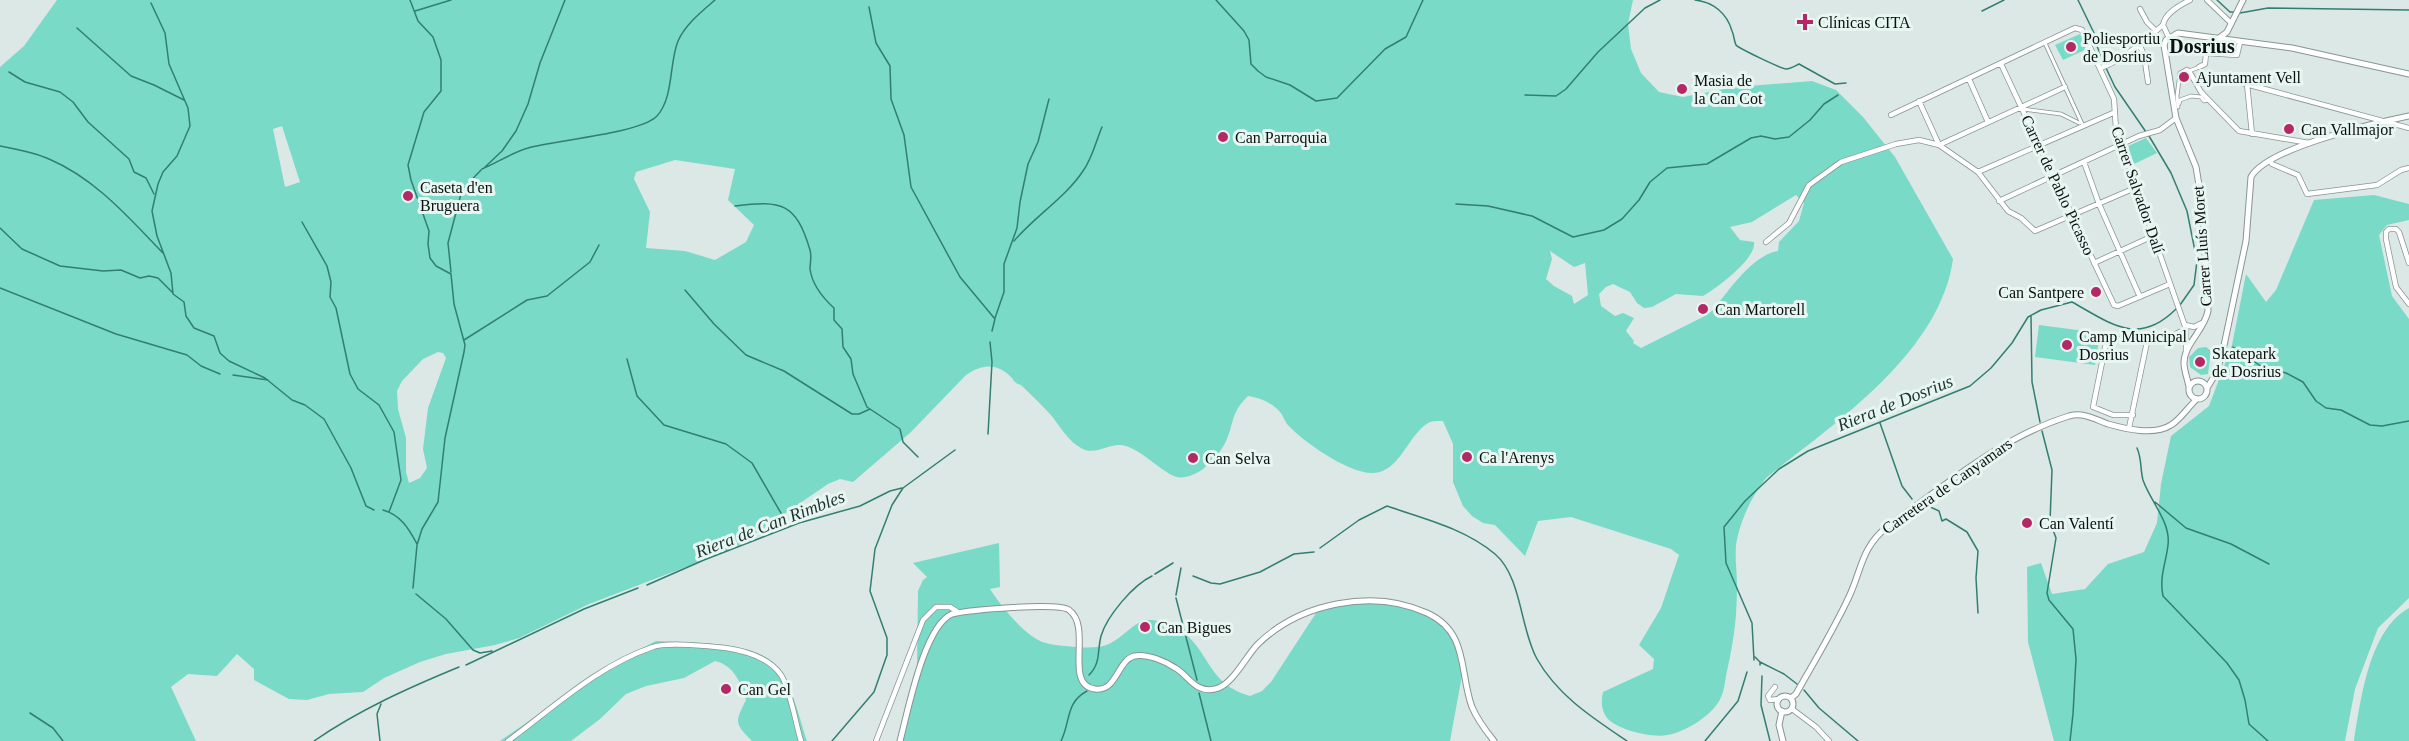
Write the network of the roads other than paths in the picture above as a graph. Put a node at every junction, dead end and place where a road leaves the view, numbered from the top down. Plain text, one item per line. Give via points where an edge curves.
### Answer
1 (2174, 0) edge
2 (2190, 0) edge
3 (2207, 0) edge
4 (2241, 3) edge
5 (2179, 6) junction
6 (2140, 9) dead end
7 (2231, 21) junction
8 (2163, 25) junction
9 (2156, 31) junction
10 (2169, 38) junction
11 (2219, 38) junction
12 (2240, 42) junction
13 (2044, 43) junction
14 (2139, 44) junction
15 (2001, 64) junction
16 (2103, 68) junction
17 (2198, 68) joint
18 (2188, 70) junction
19 (2409, 74) edge
20 (1969, 79) junction
21 (2235, 81) dead end
22 (2148, 82) dead end
23 (2247, 84) junction
24 (2065, 87) junction
25 (2210, 100) junction
26 (1919, 101) junction
27 (2022, 108) junction
28 (2176, 108) junction
29 (2113, 113) junction
30 (1891, 115) dead end
31 (2409, 116) edge
32 (2176, 118) junction
33 (2383, 121) junction
34 (1988, 122) junction
35 (2083, 126) junction
36 (2409, 128) edge
37 (2253, 135) junction
38 (2309, 143) junction
39 (2121, 144) junction
40 (1939, 145) junction
41 (2039, 145) junction
42 (2270, 160) junction
43 (2084, 162) junction
44 (2409, 168) edge
45 (1978, 172) junction
46 (2052, 176) junction
47 (2135, 188) junction
48 (2000, 201) junction
49 (2099, 204) junction
50 (2071, 216) junction
51 (2153, 236) junction
52 (1766, 242) dead end
53 (2119, 251) junction
54 (2094, 263) junction
55 (2409, 263) edge
56 (2170, 284) junction
57 (2140, 297) junction
58 (2409, 304) edge
59 (2206, 320) junction
60 (2186, 327) junction
61 (2194, 339) junction
62 (2147, 342) junction
63 (2186, 351) junction
64 (2187, 374) junction
65 (2215, 375) junction
66 (2199, 382) junction
67 (2189, 387) junction
68 (2207, 388) junction
69 (2190, 395) junction
70 (2197, 399) junction
71 (2187, 408) junction
72 (2133, 415) junction
73 (2128, 428) junction
74 (958, 612) junction
75 (1775, 687) dead end
76 (1791, 698) junction
77 (1779, 699) junction
78 (1792, 709) junction
79 (1782, 711) junction
80 (508, 741) edge
81 (801, 741) edge
82 (876, 741) edge
83 (900, 741) edge
84 (1494, 741) edge
85 (1783, 741) edge
86 (1829, 741) edge

1 - 5 street
2 - 5 street
3 - 7 street
4 - 7 street
5 - 8 street via 2163,20
6 - 9 street
7 - 11 street via 2227,32
7 - 12 street via 2233,35
8 - 9 street
8 - 10 street
9 - 14 street
10 - 11 street via 2178,33
10 - 28 street, Carrer Lluís Moret via 2164,45
11 - 12 street
12 - 17 street via 2238,55 2206,53 2205,64
12 - 19 street via 2292,48
13 - 15 street
13 - 16 street, Carrer Salvador Dalí via 2075,28 2082,30
13 - 24 street
14 - 16 street
14 - 22 street
15 - 20 street
15 - 27 street, Carrer de Pablo Picasso
16 - 29 street, Carrer Salvador Dalí via 2114,99
17 - 18 street
18 - 25 street
18 - 28 street via 2180,73
20 - 26 street
20 - 34 street
21 - 23 street
23 - 33 street
23 - 37 street
24 - 27 street
24 - 35 street
25 - 28 street via 2191,96 2180,100
25 - 37 street via 2238,132
26 - 30 street
26 - 40 street
27 - 34 street
27 - 35 street via 2061,114
27 - 41 street, Carrer de Pablo Picasso
28 - 32 street, Carrer Lluís Moret
29 - 35 street
29 - 39 street, Carrer Salvador Dalí
31 - 33 street
32 - 39 street via 2160,130
32 - 59 street, Carrer Lluís Moret via 2196,167 2203,209
33 - 36 street
33 - 38 street
34 - 40 street
35 - 41 street
37 - 38 street
38 - 42 street
39 - 43 street
39 - 47 street, Carrer Salvador Dalí
40 - 45 street
40 - 52 street via 1919,140 1841,162 1809,185 1789,223
41 - 45 street
41 - 46 street, Carrer de Pablo Picasso
42 - 44 street via 2298,175 2307,195 2377,185
42 - 65 street via 2251,177 2246,241
43 - 46 street
43 - 49 street
45 - 48 street
46 - 48 street
46 - 50 street, Carrer de Pablo Picasso
47 - 49 street
47 - 51 street, Carrer Salvador Dalí
48 - 50 street via 2032,230
49 - 50 street
49 - 53 street
50 - 54 street, Carrer de Pablo Picasso
51 - 53 street
51 - 56 street, Carrer Salvador Dalí
53 - 54 street
53 - 57 street
54 - 57 street, Carrer de Pablo Picasso via 2115,307
55 - 58 street via 2398,232 2390,229 2386,239 2396,288
56 - 57 street
56 - 60 street, Carrer Salvador Dalí
59 - 60 street
59 - 61 street, Carrer Lluís Moret
60 - 61 street, Carrer Salvador Dalí
60 - 62 street via 2165,339
60 - 63 street, Carrer Salvador Dalí
61 - 63 street, Carrer Lluís Moret
62 - 72 street
62 - 72 street via 2107,338 2093,407 2112,416
63 - 64 street
64 - 66 street
64 - 67 street
65 - 66 street
65 - 68 street
66 - 67 street
66 - 68 street
67 - 69 street
68 - 70 street via 2205,396
69 - 70 street
69 - 71 street
70 - 71 street, Carretera de Canyamars
71 - 73 street, Carretera de Canyamars via 2161,430
72 - 73 street
73 - 76 street, Carretera de Canyamars via 2087,415 2069,416 2005,444 1878,534 1867,549 1847,602
74 - 82 street via 950,607 936,607 923,620
74 - 83 street via 941,621 931,639
74 - 84 street via 1065,608 1079,625 1080,676 1088,687 1097,690 1109,686 1127,660 1138,655 1170,666 1191,684 1209,690 1225,684 1257,645 1280,626 1305,613 1355,602 1406,606 1429,614 1456,639 1472,706
75 - 77 street via 1768,696 1770,700
76 - 77 street
76 - 78 street
77 - 79 street
78 - 79 street
78 - 86 street
79 - 85 street via 1779,725
80 - 81 street via 605,669 650,647 672,645 749,652 773,666 783,677

